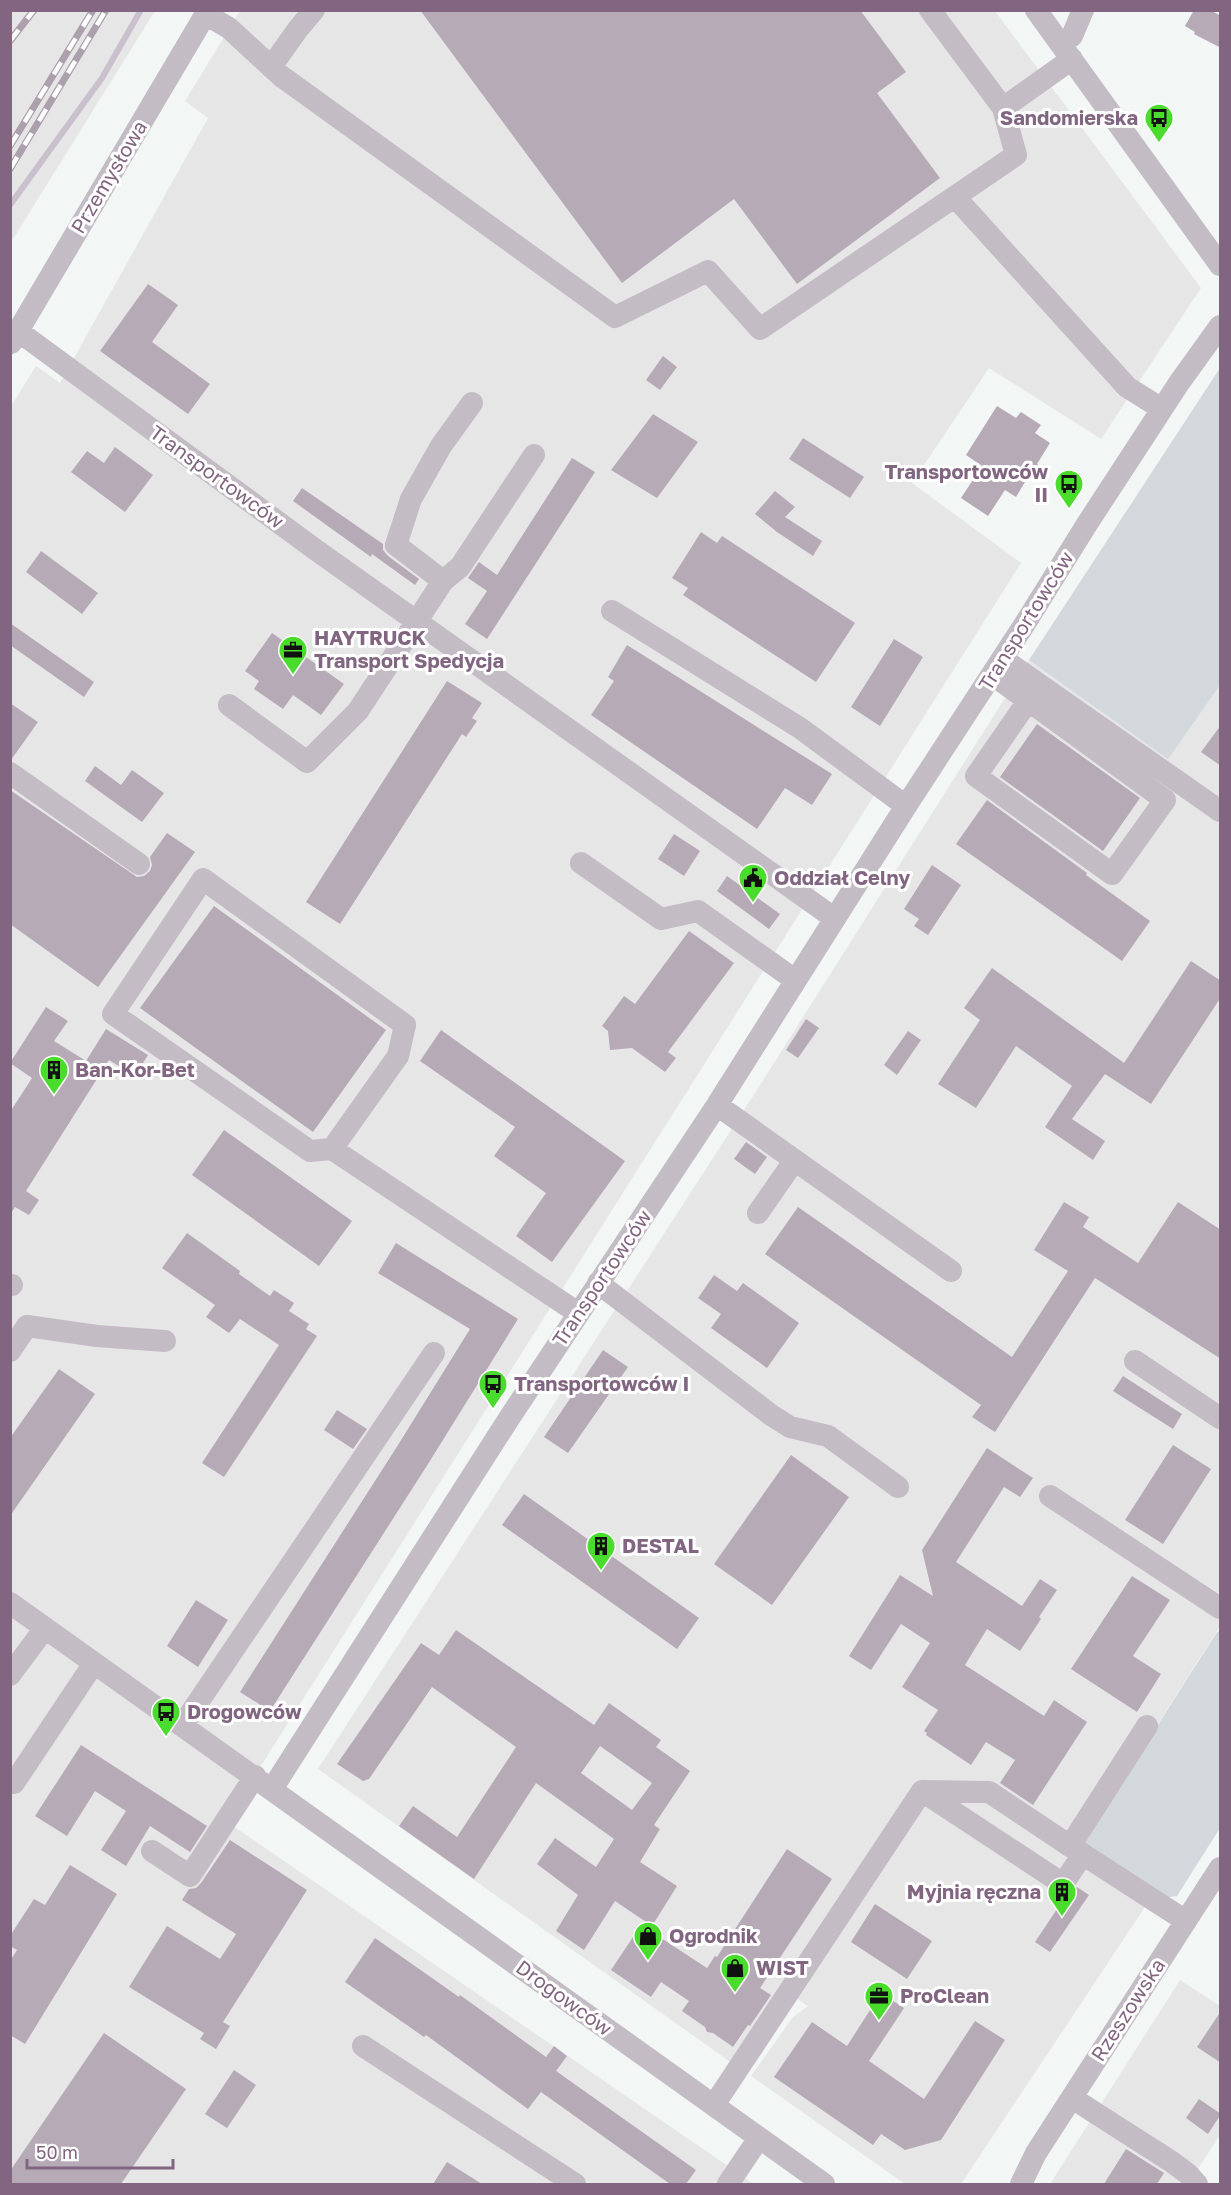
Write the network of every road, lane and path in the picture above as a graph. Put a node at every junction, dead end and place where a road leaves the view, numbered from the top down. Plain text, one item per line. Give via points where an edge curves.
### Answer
1 (314, 10) edge
2 (930, 10) edge
3 (1036, 10) edge
4 (1083, 10) edge
5 (206, 12) edge
6 (1066, 51) junction
7 (271, 67) junction
8 (1003, 108) junction
9 (955, 197) junction
10 (1221, 265) edge
11 (1221, 326) edge
12 (14, 337) edge
13 (472, 403) dead end
14 (1162, 409) junction
15 (534, 455) dead end
16 (443, 581) junction
17 (612, 611) dead end
18 (417, 621) junction
19 (998, 667) junction
20 (1028, 701) junction
21 (229, 705) dead end
22 (10, 773) edge
23 (906, 806) junction
24 (1221, 811) edge
25 (581, 863) dead end
26 (140, 864) dead end
27 (834, 918) junction
28 (795, 980) junction
29 (717, 1105) junction
30 (332, 1149) junction
31 (794, 1161) junction
32 (758, 1213) dead end
33 (951, 1271) dead end
34 (598, 1283) junction
35 (578, 1313) junction
36 (165, 1341) dead end
37 (10, 1351) edge
38 (434, 1353) dead end
39 (1135, 1361) dead end
40 (1221, 1418) edge
41 (898, 1487) dead end
42 (1050, 1496) dead end
43 (10, 1603) edge
44 (1221, 1608) edge
45 (45, 1628) junction
46 (94, 1662) junction
47 (10, 1674) edge
48 (182, 1726) junction
49 (1147, 1726) dead end
50 (263, 1782) junction
51 (10, 1783) edge
52 (922, 1791) junction
53 (1076, 1850) junction
54 (152, 1851) dead end
55 (1221, 1868) edge
56 (1186, 1921) junction
57 (363, 2046) dead end
58 (1072, 2098) junction
59 (714, 2105) junction
60 (759, 2138) junction
61 (1036, 2153) junction
62 (575, 2184) edge
63 (728, 2184) edge
64 (824, 2184) edge
65 (1008, 2184) edge
66 (1021, 2184) edge
67 (1197, 2184) edge

1 - 7 street
2 - 8 street
3 - 6 street
4 - 6 street
5 - 7 street via 230,28
5 - 12 street, Przemysłowa
6 - 8 street
6 - 10 street
7 - 9 street via 615,317 708,271 760,329
8 - 9 street via 1016,155
9 - 14 street via 1127,387
11 - 14 street, Transportowców
12 - 18 street, Transportowców
13 - 16 street via 441,446 411,499 396,545
14 - 19 street, Transportowców
15 - 16 street via 460,567
16 - 18 street
17 - 23 street via 800,728
18 - 21 street via 358,711 307,762
18 - 27 street, Transportowców
19 - 20 street
19 - 23 street, Transportowców
19 - 24 street
20 - 20 street via 1165,800 1112,874 976,776
22 - 26 street
23 - 27 street, Transportowców
25 - 28 street via 661,919 698,911
27 - 28 street, Transportowców
28 - 29 street, Transportowców
29 - 31 street
29 - 34 street, Transportowców
30 - 30 street via 310,1151 113,1014 202,879 405,1025 398,1056
30 - 35 street
31 - 32 street
31 - 33 street
34 - 35 street, Transportowców
34 - 41 street via 771,1415 790,1427 828,1436
35 - 50 street, Transportowców
36 - 37 street via 27,1326
38 - 48 street
39 - 40 street
42 - 44 street
43 - 45 street, Drogowców
45 - 46 street, Drogowców
45 - 47 street
46 - 48 street, Drogowców
46 - 51 street via 14,1783
48 - 50 street, Drogowców
49 - 53 street
50 - 54 street, Transportowców via 190,1876
50 - 59 street, Drogowców
52 - 53 street via 989,1792
52 - 53 street via 1063,1884
52 - 59 street
53 - 56 street
55 - 56 street, Rzeszowska
56 - 58 street, Rzeszowska
57 - 62 street
58 - 61 street, Rzeszowska
58 - 67 street via 1172,2162
59 - 60 street, Drogowców
60 - 63 street
60 - 64 street, Drogowców
61 - 65 street, Rzeszowska
61 - 66 street, Rzeszowska

